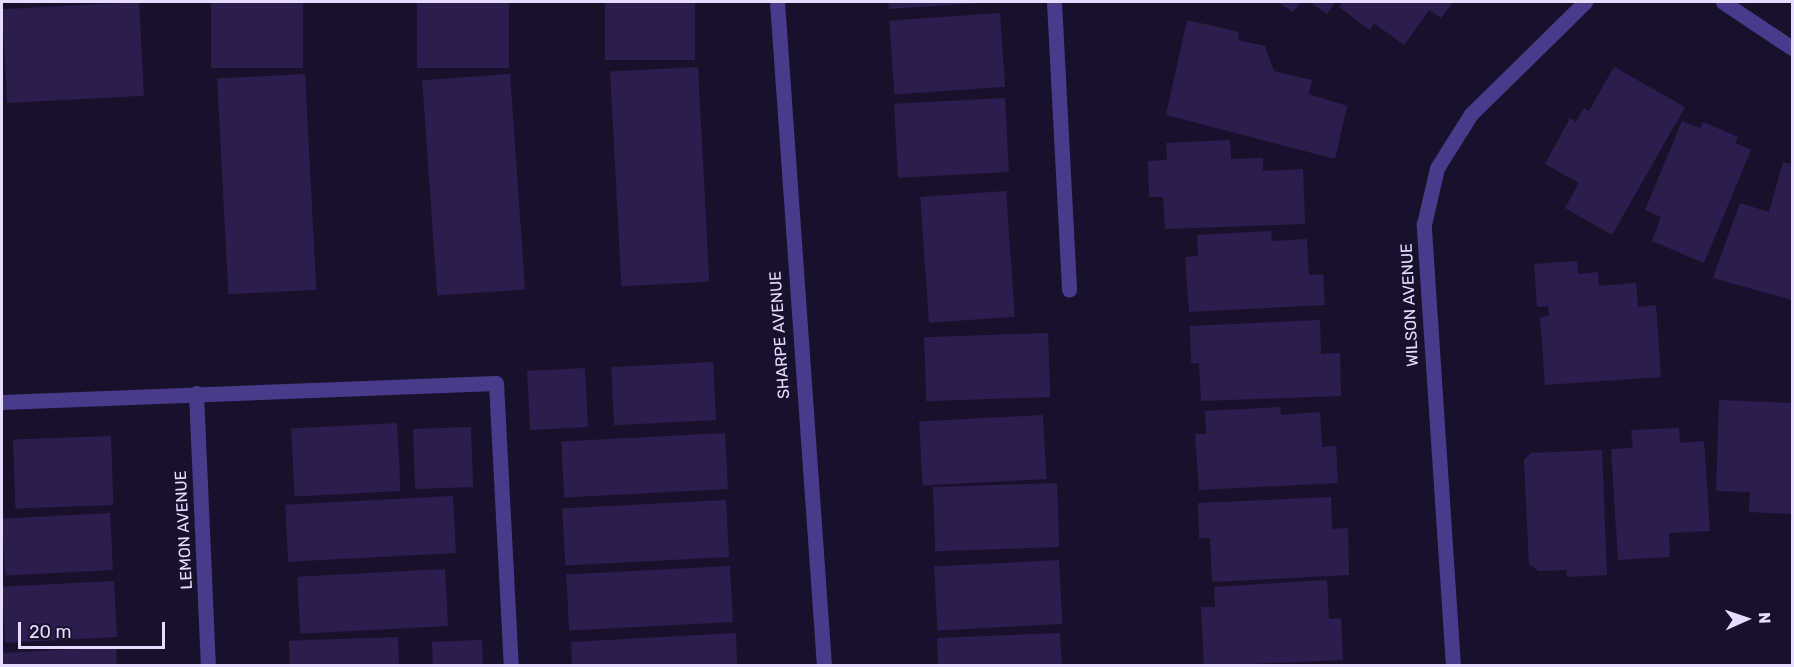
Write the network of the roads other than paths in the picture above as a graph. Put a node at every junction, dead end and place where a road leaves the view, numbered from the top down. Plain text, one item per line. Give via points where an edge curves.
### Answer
1 (777, 2) edge
2 (1054, 2) edge
3 (1586, 2) edge
4 (1722, 2) edge
5 (1792, 48) edge
6 (1069, 290) dead end
7 (196, 393) junction
8 (2, 402) edge
9 (208, 666) edge
10 (511, 666) edge
11 (824, 666) edge
12 (1453, 666) edge

1 - 11 street, SHARPE AVENUE
2 - 6 street
3 - 12 street, WILSON AVENUE via 1472,114 1437,168 1424,224
4 - 5 street
7 - 8 street
7 - 9 street, LEMON AVENUE
7 - 10 street via 496,382

